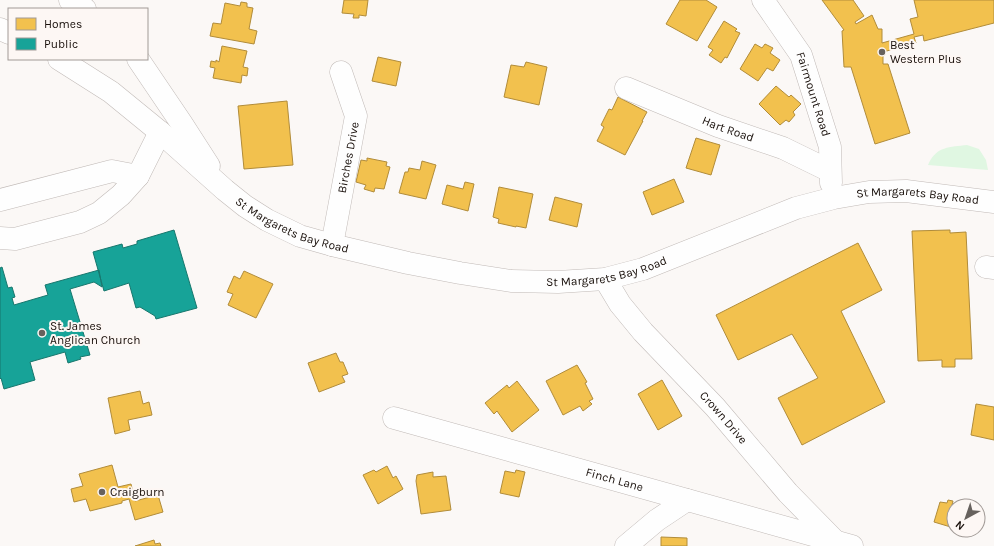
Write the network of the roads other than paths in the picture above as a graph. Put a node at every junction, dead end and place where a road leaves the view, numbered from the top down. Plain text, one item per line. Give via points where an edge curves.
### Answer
1 (70, 0) edge
2 (763, 0) edge
3 (83, 8) edge
4 (61, 60) edge
5 (139, 60) edge
6 (341, 72) dead end
7 (626, 88) dead end
8 (160, 132) junction
9 (830, 171) junction
10 (138, 176) junction
11 (225, 190) junction
12 (834, 198) junction
13 (0, 200) edge
14 (994, 202) edge
15 (0, 238) edge
16 (332, 245) junction
17 (605, 279) junction
18 (394, 418) dead end
19 (687, 500) junction
20 (843, 544) edge
21 (626, 546) edge

1 - 3 street
2 - 9 street, Fairmount Road via 801,55 830,146
4 - 8 street, St Margarets Bay Road via 111,92
5 - 11 street, St Margarets Bay Road
6 - 16 street, Birches Drive via 356,116
7 - 9 street, Hart Road via 718,126 783,148
8 - 10 street
8 - 11 street, St Margarets Bay Road
9 - 12 street, Fairmount Road
10 - 13 street via 112,171
10 - 15 street via 122,195 99,213 80,222 16,239
11 - 16 street, St Margarets Bay Road via 267,220 300,236
12 - 14 street, St Margarets Bay Road via 869,192 906,191
12 - 17 street, St Margarets Bay Road via 796,208 643,269
16 - 17 street, St Margarets Bay Road via 408,263 511,281
17 - 20 street, Crown Drive via 620,304 643,332 715,407 788,493
18 - 19 street, Finch Lane
19 - 20 street, Finch Lane
19 - 21 street via 657,520

